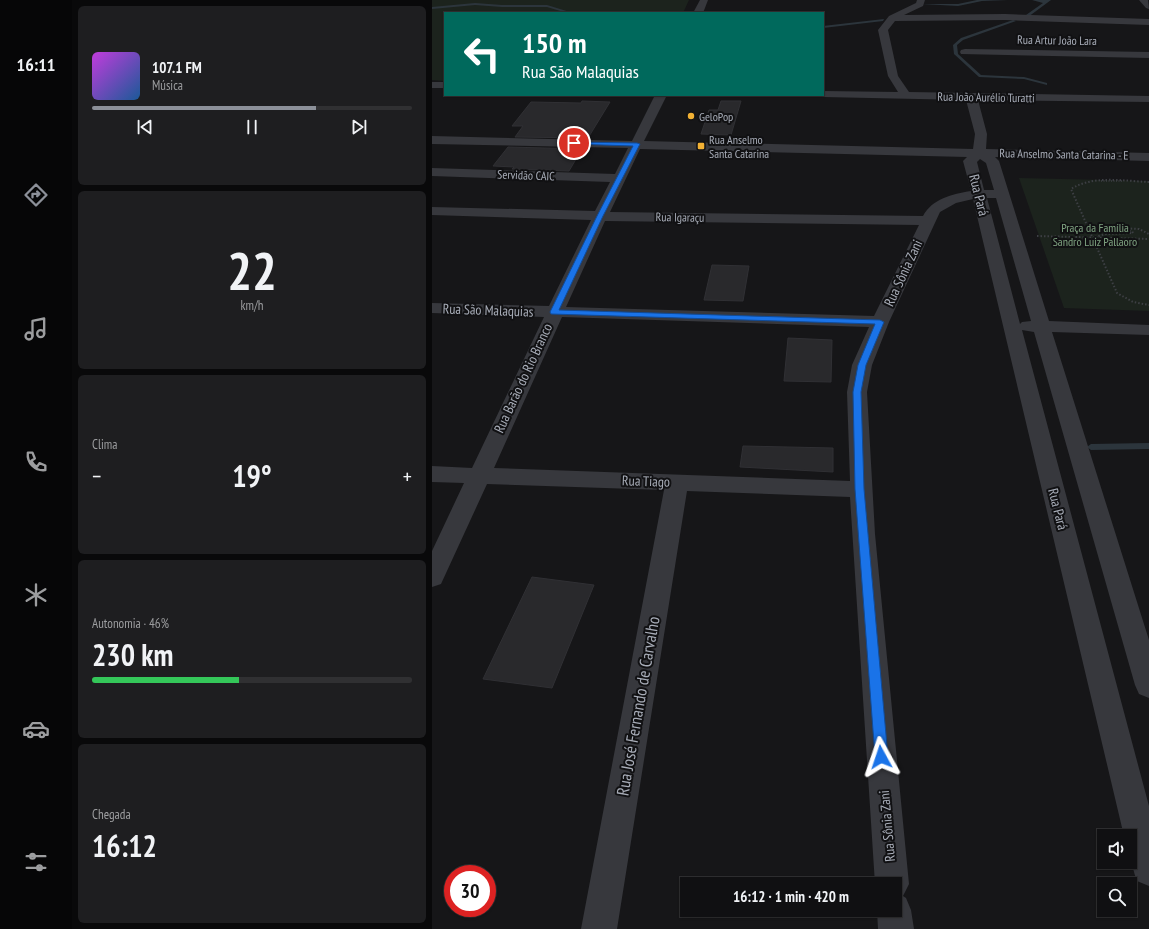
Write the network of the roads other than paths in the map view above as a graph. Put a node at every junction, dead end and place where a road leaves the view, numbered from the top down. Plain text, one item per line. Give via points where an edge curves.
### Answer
1 (704, 0) edge
2 (921, 0) edge
3 (1143, 0) edge
4 (1149, 6) edge
5 (698, 12) edge
6 (892, 18) junction
7 (1149, 22) edge
8 (965, 52) dead end
9 (1149, 55) edge
10 (432, 85) edge
11 (444, 85) edge
12 (824, 94) edge
13 (661, 96) edge
14 (906, 96) junction
15 (971, 96) junction
16 (1149, 99) edge
17 (432, 140) edge
18 (637, 144) junction
19 (979, 152) junction
20 (1149, 156) edge
21 (432, 172) edge
22 (620, 178) junction
23 (979, 194) junction
24 (1002, 194) junction
25 (432, 211) edge
26 (600, 216) junction
27 (928, 221) junction
28 (432, 308) edge
29 (554, 312) junction
30 (880, 322) junction
31 (1012, 325) junction
32 (1042, 326) junction
33 (1149, 330) edge
34 (432, 474) edge
35 (479, 475) junction
36 (677, 483) junction
37 (860, 489) junction
38 (432, 577) edge
39 (1149, 685) edge
40 (1149, 869) edge
41 (891, 877) edge
42 (895, 917) edge
43 (599, 929) edge
44 (896, 929) edge

1 - 5 street
2 - 6 street via 920,4
3 - 4 street
6 - 7 street via 1005,17
6 - 14 street via 883,30 893,76
8 - 9 street, Rua Artur João Lara
10 - 11 street
12 - 14 street, Rua João Aurélio Turatti
13 - 18 street, Rua Barão do Rio Branco
14 - 15 street, Rua João Aurélio Turatti
15 - 16 street, Rua João Aurélio Turatti
15 - 19 street, Rua Pará via 981,134
17 - 18 street
18 - 19 street
18 - 22 street, Rua Barão do Rio Branco
19 - 20 street, Rua Anselmo Santa Catarina - E
19 - 23 street, Rua Pará via 970,161
19 - 24 street, Rua Pará via 992,161
21 - 22 street, Servidão CAIC
22 - 26 street, Rua Barão do Rio Branco
23 - 24 street, Rua Sônia Zani
23 - 27 street, Rua Sônia Zani via 949,200 934,209
23 - 31 street, Rua Pará
24 - 32 street, Rua Pará
25 - 26 street, Rua Igaraçu
26 - 27 street, Rua Igaraçu
26 - 29 street, Rua Barão do Rio Branco
27 - 30 street, Rua Sônia Zani
28 - 29 street, Rua São Malaquias
29 - 30 street, Rua São Malaquias
29 - 35 street, Rua Barão do Rio Branco
30 - 37 street, Rua Sônia Zani via 862,365 857,392
31 - 32 street
31 - 40 street, Rua Pará
32 - 33 street
32 - 39 street, Rua Pará
34 - 35 street, Rua Tiago
35 - 36 street, Rua Tiago
35 - 38 street, Rua Barão do Rio Branco
36 - 37 street, Rua Tiago
36 - 43 street, Rua José Fernando de Carvalho
37 - 41 street, Rua Sônia Zani
42 - 44 street

